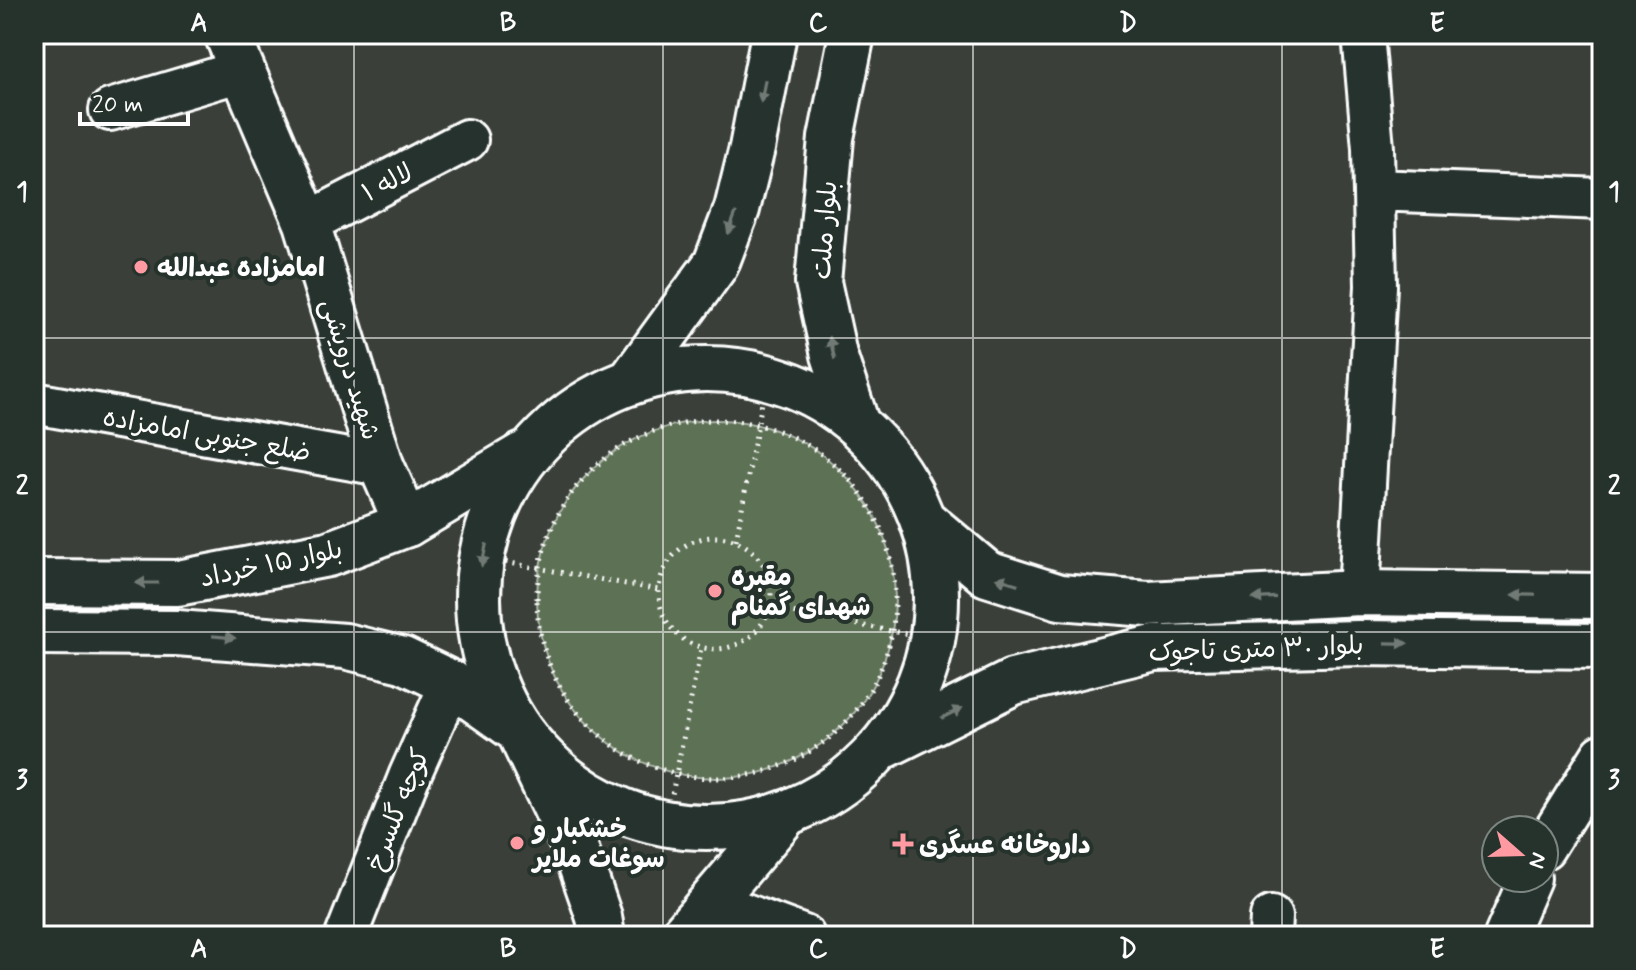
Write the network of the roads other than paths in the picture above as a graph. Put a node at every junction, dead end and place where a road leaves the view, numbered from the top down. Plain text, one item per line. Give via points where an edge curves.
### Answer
1 (774, 34) edge
2 (852, 34) edge
3 (1363, 34) edge
4 (234, 52) edge
5 (110, 110) dead end
6 (467, 140) dead end
7 (1374, 190) junction
8 (1602, 199) edge
9 (307, 223) junction
10 (630, 382) junction
11 (34, 403) edge
12 (856, 422) junction
13 (532, 450) junction
14 (381, 465) junction
15 (924, 521) junction
16 (407, 524) junction
17 (34, 582) edge
18 (1359, 593) junction
19 (1602, 596) edge
20 (34, 632) edge
21 (1602, 646) edge
22 (451, 683) junction
23 (519, 731) junction
24 (882, 747) junction
25 (1602, 755) edge
26 (784, 816) junction
27 (1560, 822) edge
28 (1523, 894) edge
29 (710, 901) junction
30 (346, 936) edge
31 (602, 936) edge
32 (682, 936) edge
33 (804, 936) edge
34 (1505, 936) edge

1 -> 10 main road via 737,209 716,264
12 -> 2 main road, بلوار ملت via 818,282 831,138
3 - 7 street
4 - 5 street
4 - 9 main road, شهید درویشی
6 - 9 street, لاله ۱
7 - 8 street
7 - 18 street via 1376,286
9 - 14 main road, شهید درویشی
10 - 12 main road via 675,370 722,369 767,376 814,394
10 - 13 main road via 577,409
11 - 14 street, ضلع جنوبی امامزاده
12 - 15 main road via 896,467
13 - 16 main road, بلوار ۱۵ خرداد
13 -> 23 main road via 500,500 482,558 479,618 491,677
14 - 16 main road, شهید درویشی
18 -> 15 main road, بلوار ۳۰ متری تاجوک via 1148,604 1060,597 987,574
15 - 24 main road via 936,579 913,635 915,697
16 -> 17 main road, بلوار ۱۵ خرداد via 328,554 178,583
19 -> 18 main road, بلوار ۳۰ متری تاجوک
20 -> 22 main road via 177,633 345,646 403,660
24 -> 21 main road, بلوار ۳۰ متری تاجوک via 1013,682 1154,648 1359,643
22 - 23 main road
22 - 30 street, کوچه گلسرخ
23 - 26 main road via 548,765 623,813 666,825 726,828
23 - 31 main road via 577,853
24 - 26 main road via 837,788
25 - 27 street
26 - 29 main road
28 - 34 street
29 - 32 main road
29 - 33 street

